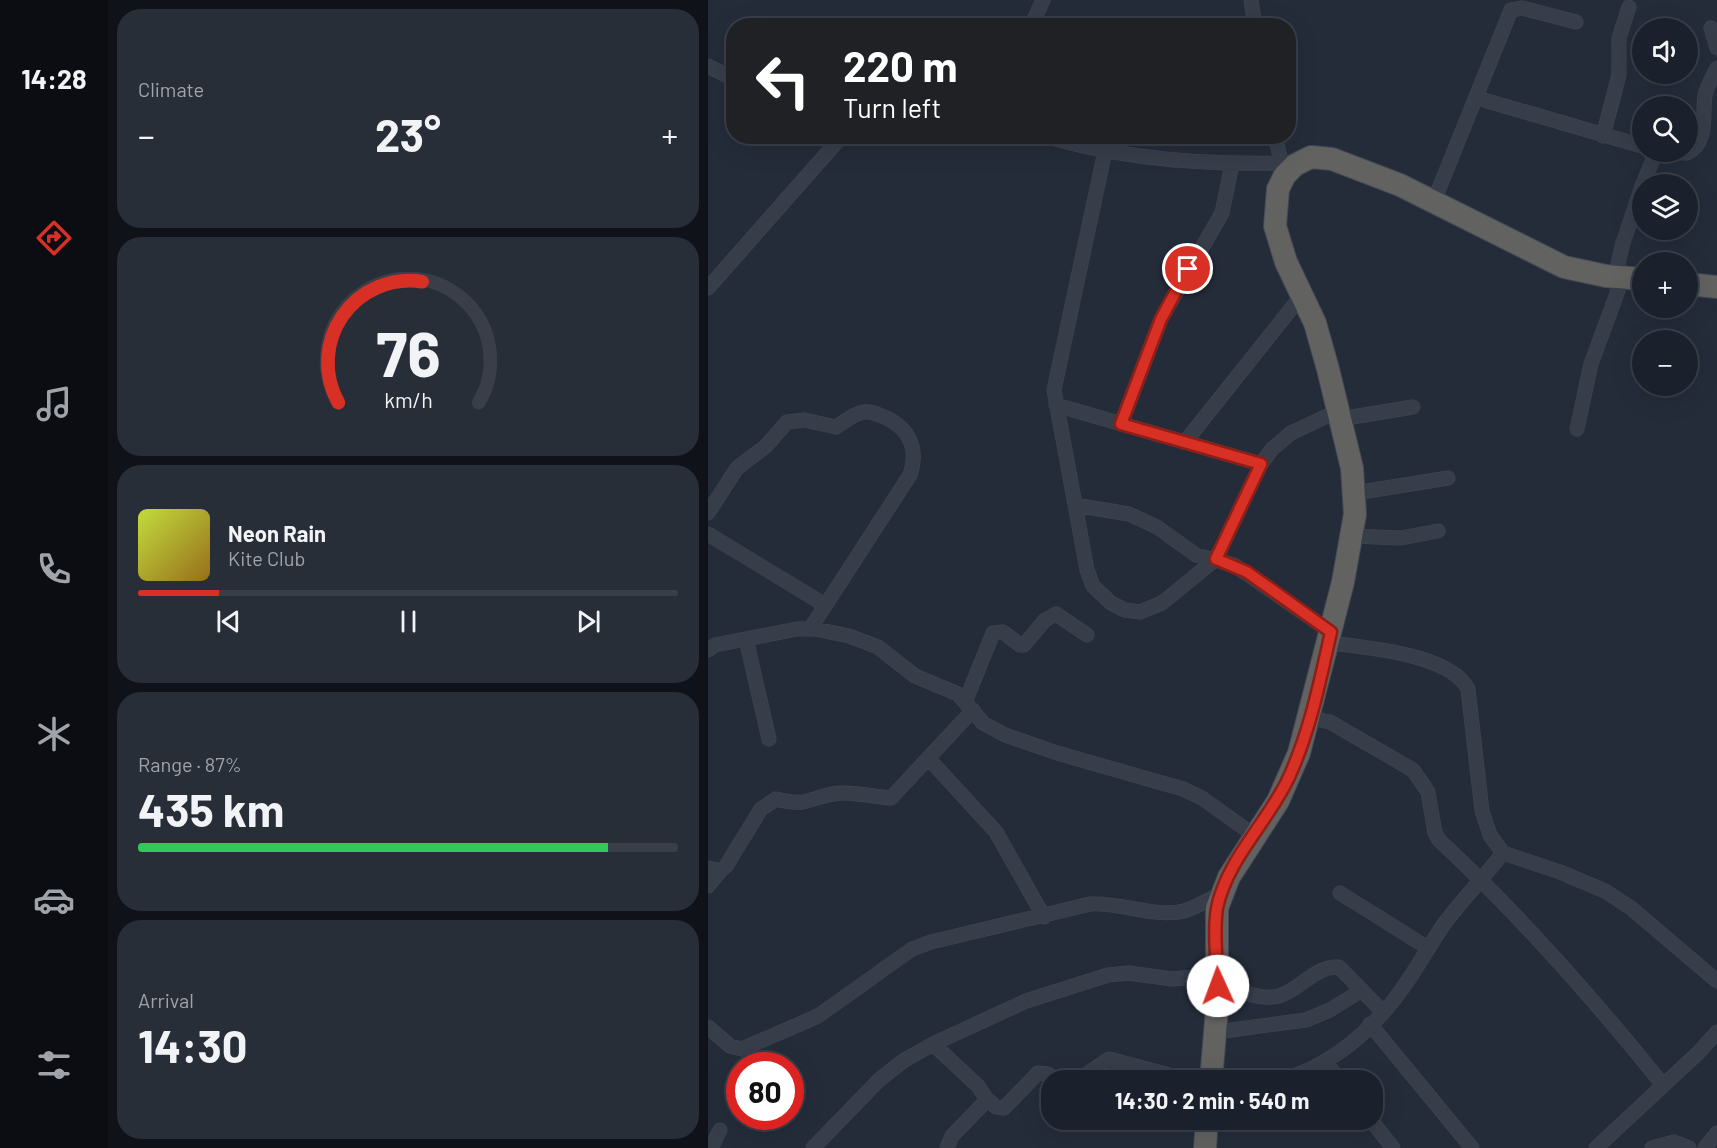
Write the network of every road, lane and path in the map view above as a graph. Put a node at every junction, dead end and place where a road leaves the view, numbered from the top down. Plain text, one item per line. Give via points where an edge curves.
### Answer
1 (1043, 0) edge
2 (1251, 0) edge
3 (1629, 7) dead end
4 (1035, 18) edge
5 (1254, 18) edge
6 (1576, 21) dead end
7 (1711, 28) dead end
8 (1717, 48) edge
9 (708, 66) edge
10 (1717, 68) edge
11 (726, 76) edge
12 (1477, 98) junction
13 (1603, 136) junction
14 (1632, 143) edge
15 (1698, 143) edge
16 (835, 144) edge
17 (1077, 144) edge
18 (1277, 144) edge
19 (1105, 151) junction
20 (1232, 164) junction
21 (1282, 169) junction
22 (1434, 201) junction
23 (1632, 217) edge
24 (1627, 277) edge
25 (1698, 285) edge
26 (1717, 287) edge
27 (708, 288) edge
28 (1302, 295) junction
29 (1056, 405) junction
30 (1413, 407) dead end
31 (1339, 415) junction
32 (1121, 424) junction
33 (1577, 429) dead end
34 (1185, 442) junction
35 (1261, 464) junction
36 (1448, 478) dead end
37 (1355, 493) junction
38 (1075, 505) junction
39 (708, 513) edge
40 (1438, 531) dead end
41 (708, 534) edge
42 (1352, 536) junction
43 (1216, 559) junction
44 (825, 605) junction
45 (810, 629) junction
46 (1087, 635) dead end
47 (1330, 638) junction
48 (746, 639) junction
49 (708, 650) edge
50 (970, 705) junction
51 (1310, 718) junction
52 (769, 739) dead end
53 (929, 759) junction
54 (1255, 836) junction
55 (1503, 853) junction
56 (714, 869) edge
57 (1482, 880) junction
58 (708, 886) edge
59 (1222, 893) junction
60 (1340, 893) dead end
61 (1044, 917) junction
62 (1428, 948) junction
63 (1218, 980) junction
64 (1717, 981) edge
65 (1362, 990) junction
66 (1382, 1011) junction
67 (1370, 1024) junction
68 (708, 1027) edge
69 (1216, 1032) junction
70 (1717, 1032) edge
71 (933, 1044) junction
72 (1325, 1062) junction
73 (1093, 1070) edge
74 (1150, 1070) edge
75 (1212, 1070) edge
76 (1305, 1070) edge
77 (1332, 1070) edge
78 (1041, 1073) edge
79 (1663, 1085) junction
80 (986, 1098) junction
81 (720, 1130) dead end
82 (1206, 1130) edge
83 (1379, 1130) edge
84 (1717, 1133) edge
85 (945, 1146) edge
86 (711, 1148) edge
87 (813, 1148) edge
88 (1205, 1148) edge
89 (1393, 1148) edge
90 (1472, 1148) edge
91 (1596, 1148) edge
92 (1652, 1148) edge
93 (1689, 1148) edge
94 (1705, 1148) edge

1 - 4 street
2 - 5 street
3 - 13 street via 1619,38 1619,75
6 - 12 street via 1522,8 1511,10
7 - 8 street
9 - 11 street
10 - 15 street via 1705,94
12 - 13 street
12 - 22 street
13 - 14 street
16 - 27 street
17 - 19 street
18 - 21 street
19 - 20 street
19 - 29 street via 1056,371
20 - 21 street
20 - 32 street via 1222,213 1161,319
21 - 22 highway via 1311,157 1332,159
21 - 28 highway via 1275,226
22 - 24 highway via 1564,267
23 - 24 street via 1623,243
24 - 33 street via 1591,364
25 - 26 highway
28 - 31 highway via 1315,323
28 - 34 street
29 - 32 street
29 - 38 street
30 - 31 street
31 - 35 street via 1291,433
31 - 37 highway
32 - 34 street
34 - 35 street
35 - 43 street
36 - 37 street
37 - 42 highway
38 - 43 street via 1129,514 1157,527 1196,555
38 - 43 street via 1093,586 1125,610 1153,609
39 - 44 street via 737,468 766,446 787,422 804,420 836,427 863,412 893,420 910,437 914,448 910,475
40 - 42 street via 1401,537
41 - 44 street
42 - 47 highway
43 - 47 street via 1247,572
44 - 45 street
45 - 48 street
45 - 50 street via 872,644 915,676 947,687
46 - 50 street via 1056,614 1045,620 1024,645 1003,632 993,633
47 - 51 highway
47 - 55 street via 1412,657 1456,673 1464,681 1482,811 1490,835
48 - 49 street
48 - 52 street
50 - 53 street
50 - 54 street via 984,723 1005,735 1184,789
51 - 54 highway via 1290,776
51 - 57 street via 1330,722 1413,770 1428,792 1439,840
53 - 56 street via 891,798 840,793 804,803 776,799 767,803 726,866
53 - 61 street via 996,832
54 - 59 highway
55 - 57 street
55 - 64 street via 1605,891 1631,908
56 - 58 street
57 - 62 street
57 - 79 street via 1595,999
59 - 61 street via 1184,911 1101,904
59 - 63 highway via 1216,924
60 - 62 street
61 - 68 street via 958,934 912,949 818,1016 751,1046 735,1049
62 - 66 street via 1402,989
63 - 65 street via 1272,997 1289,992 1332,966 1345,972
63 - 69 highway
63 - 71 street via 1108,975 1026,1001
65 - 66 street
65 - 69 street via 1306,1020
66 - 67 street
67 - 72 street
67 - 90 street
69 - 75 highway
70 - 79 street
71 - 80 street
71 - 87 street via 879,1080
72 - 76 street
72 - 77 street
73 - 74 street via 1109,1059
78 - 80 street via 1004,1108 996,1107
79 - 91 street
80 - 85 street
81 - 86 street
82 - 88 highway
83 - 89 street
84 - 94 street
92 - 93 street via 1674,1142

